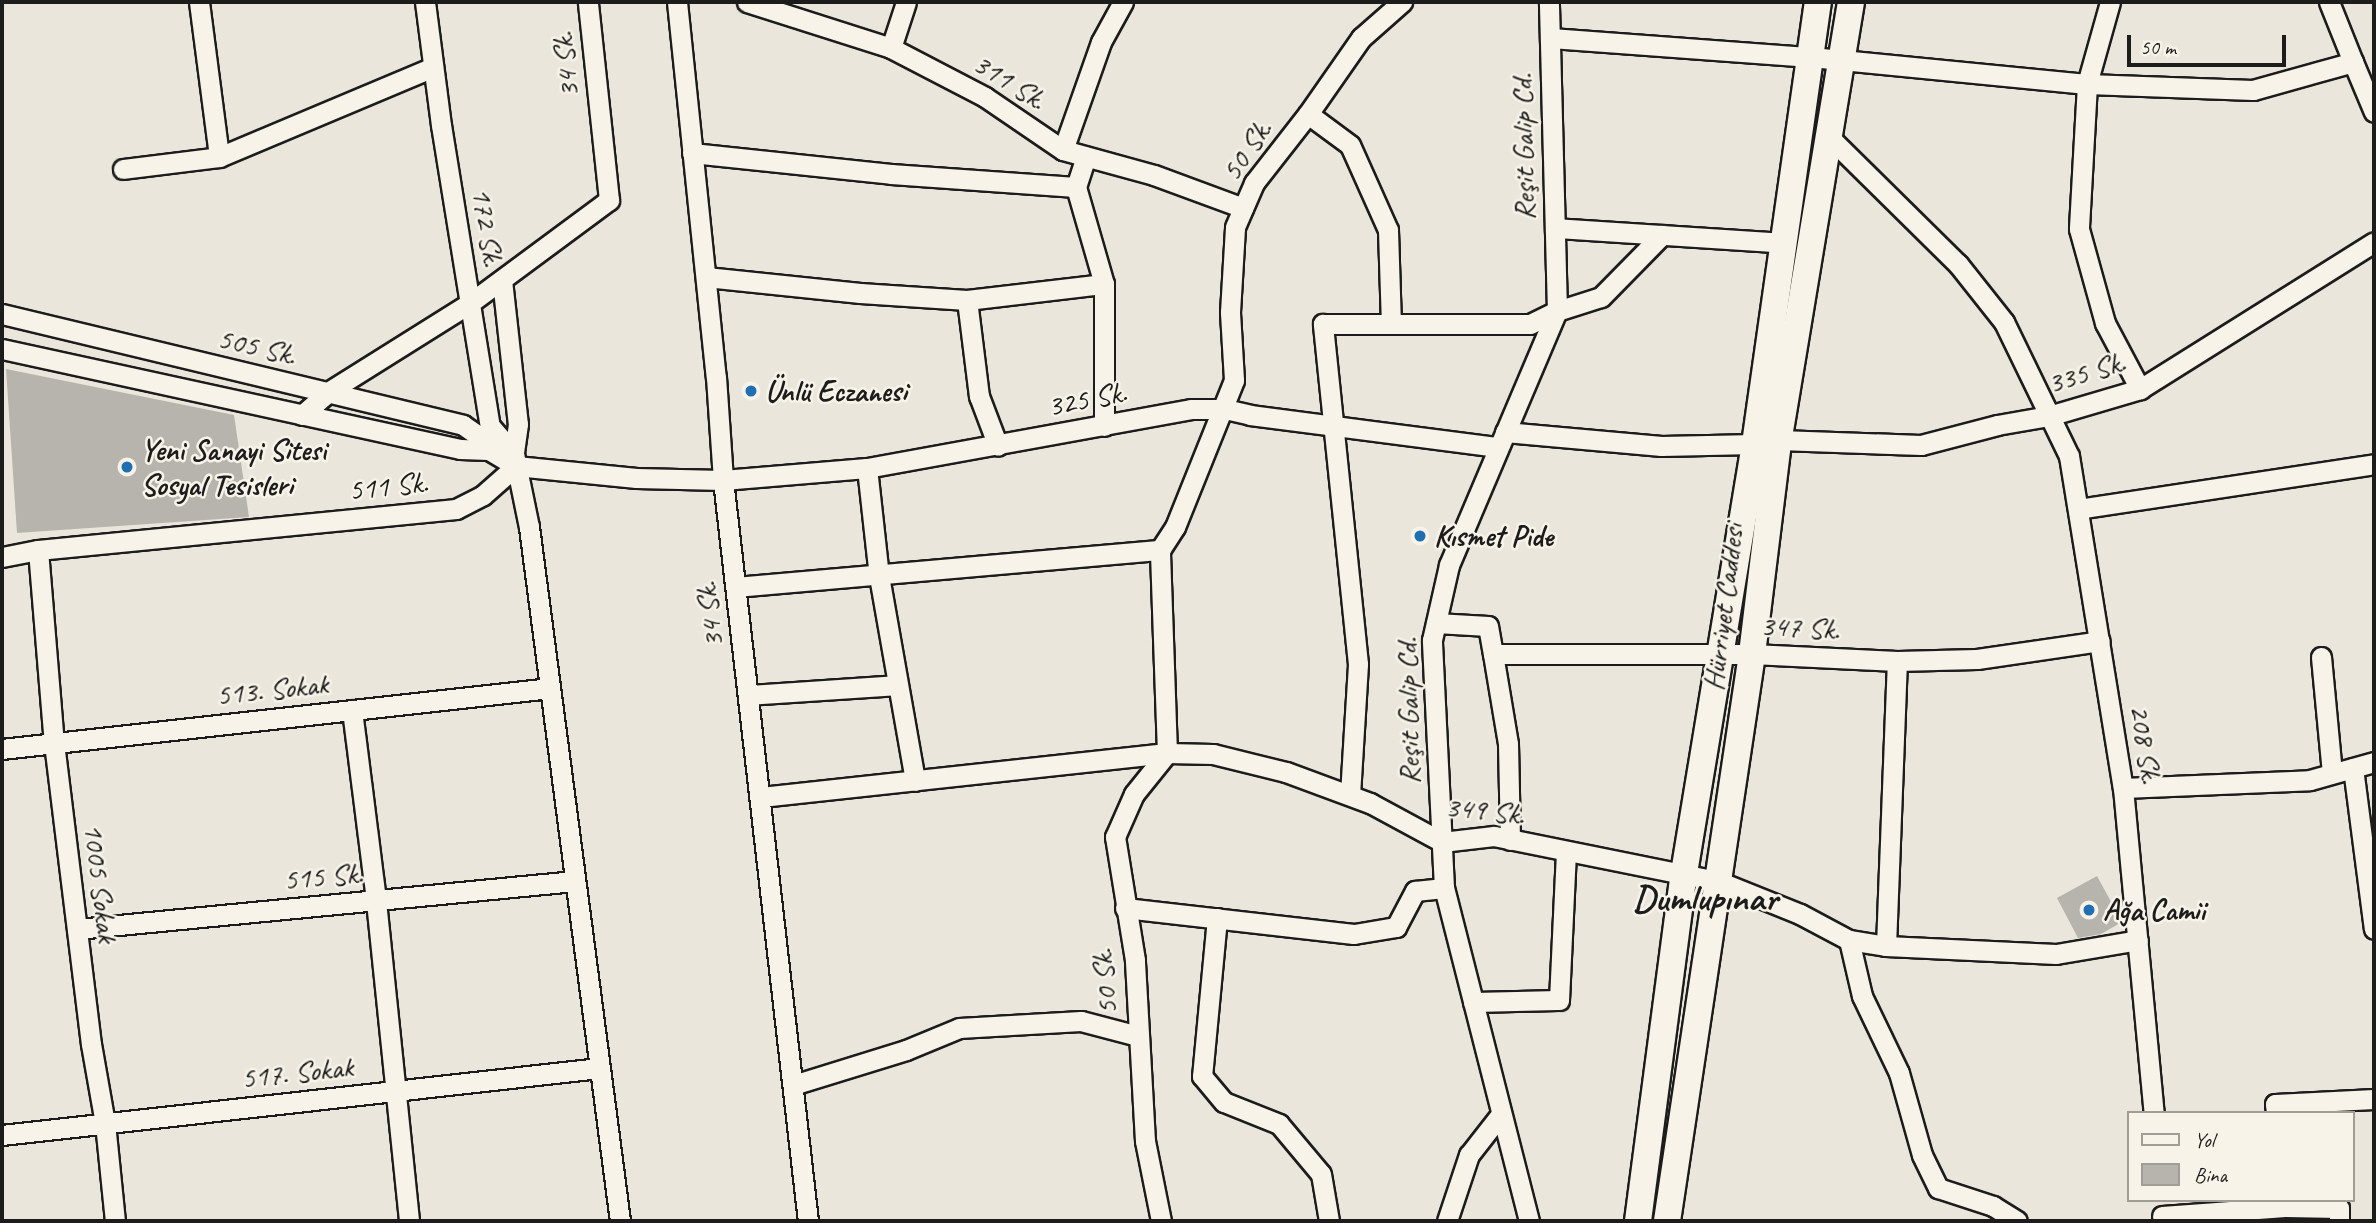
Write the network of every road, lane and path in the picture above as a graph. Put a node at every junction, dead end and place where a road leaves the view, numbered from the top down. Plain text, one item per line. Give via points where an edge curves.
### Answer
1 (199, 2) edge
2 (425, 2) edge
3 (588, 2) edge
4 (677, 2) edge
5 (747, 2) edge
6 (906, 2) edge
7 (1124, 2) edge
8 (1402, 2) edge
9 (1549, 2) edge
10 (1818, 2) edge
11 (1851, 2) edge
12 (2110, 2) edge
13 (2329, 2) edge
14 (1550, 38) junction
15 (891, 48) junction
16 (1811, 57) junction
17 (1841, 60) junction
18 (2353, 62) junction
19 (433, 67) junction
20 (2087, 84) junction
21 (2374, 112) edge
22 (1308, 114) junction
23 (1829, 137) junction
24 (1063, 150) junction
25 (692, 153) junction
26 (219, 156) junction
27 (1086, 157) junction
28 (122, 169) dead end
29 (1076, 187) junction
30 (1243, 208) junction
31 (1555, 228) junction
32 (1662, 235) junction
33 (2374, 242) edge
34 (1784, 243) junction
35 (706, 277) junction
36 (502, 279) junction
37 (1104, 284) junction
38 (967, 300) junction
39 (470, 303) junction
40 (1557, 311) junction
41 (2, 314) edge
42 (1391, 323) junction
43 (2, 349) edge
44 (2140, 389) junction
45 (328, 392) junction
46 (1225, 409) junction
47 (302, 415) junction
48 (2049, 416) junction
49 (1104, 426) junction
50 (1334, 426) junction
51 (1502, 439) junction
52 (1767, 442) junction
53 (998, 446) junction
54 (489, 450) junction
55 (515, 460) junction
56 (2374, 464) edge
57 (867, 468) junction
58 (723, 480) junction
59 (686, 481) joint
60 (2078, 509) junction
61 (38, 550) junction
62 (1160, 550) junction
63 (2, 557) edge
64 (879, 576) junction
65 (736, 587) junction
66 (1436, 623) junction
67 (2100, 641) junction
68 (1493, 654) junction
69 (1718, 654) junction
70 (1752, 654) junction
71 (2321, 657) dead end
72 (1897, 661) junction
73 (897, 685) junction
74 (550, 688) junction
75 (748, 695) junction
76 (352, 710) junction
77 (54, 743) junction
78 (2, 749) edge
79 (1167, 753) junction
80 (2374, 762) edge
81 (2353, 768) junction
82 (2332, 773) junction
83 (915, 781) junction
84 (2123, 788) junction
85 (1350, 795) junction
86 (761, 797) junction
87 (1510, 840) junction
88 (1442, 842) junction
89 (1566, 851) junction
90 (1684, 873) junction
91 (575, 881) junction
92 (1717, 881) junction
93 (1444, 888) junction
94 (376, 901) junction
95 (1125, 908) junction
96 (1217, 918) junction
97 (77, 929) junction
98 (2374, 929) edge
99 (1849, 940) junction
100 (2138, 940) junction
101 (1886, 946) junction
102 (1473, 1002) junction
103 (1138, 1036) junction
104 (599, 1068) junction
105 (793, 1085) junction
106 (395, 1091) junction
107 (2374, 1099) edge
108 (2154, 1111) edge
109 (2276, 1111) edge
110 (1501, 1114) junction
111 (106, 1123) junction
112 (2, 1135) edge
113 (2284, 1204) edge
114 (2162, 1213) edge
115 (114, 1221) edge
116 (409, 1221) edge
117 (620, 1221) edge
118 (808, 1221) edge
119 (1161, 1221) edge
120 (1329, 1221) edge
121 (1447, 1221) edge
122 (1528, 1221) edge
123 (1638, 1221) edge
124 (1667, 1221) edge
125 (2017, 1221) edge
126 (2339, 1221) edge

1 - 26 street
2 - 19 street, 172 Sk.
3 - 36 street, 34 Sk. via 610,200
4 - 25 street, 34 Sk.
5 - 15 street, 311 Sk.
6 - 15 street
7 - 24 street via 1101,42
8 - 22 street, 50 Sk. via 1362,38
9 - 14 street, Reşit Galip Cd.
10 - 16 main road, Hürriyet Caddesi
11 - 17 main road, Hürriyet Caddesi
12 - 20 street
13 - 18 street
14 - 16 street
14 - 31 street, Reşit Galip Cd.
15 - 24 street, 311 Sk. via 985,97
16 - 17 street
16 - 34 main road, Hürriyet Caddesi
17 - 20 street
17 - 23 main road, Hürriyet Caddesi
18 - 20 street via 2253,90
18 - 21 street
19 - 26 street
19 - 39 street, 172 Sk.
20 - 44 street via 2079,229 2105,323
22 - 30 street, 50 Sk. via 1254,183
22 - 42 street via 1350,145 1388,230
23 - 48 street, 208 Sk. via 1973,284 2004,322
23 - 52 main road, Hürriyet Caddesi
24 - 27 street, 311 Sk.
25 - 29 street
25 - 35 street, 34 Sk.
26 - 28 street
27 - 29 street
27 - 30 street, 311 Sk. via 1154,175
29 - 37 street
30 - 46 street, 50 Sk. via 1235,227 1230,312 1234,380
31 - 32 street
31 - 40 street, Reşit Galip Cd.
32 - 34 street
32 - 40 street via 1601,297
33 - 44 street, 335 Sk.
34 - 52 main road, Hürriyet Caddesi
35 - 38 street
35 - 58 street, 34 Sk.
36 - 39 street, 34 Sk.
36 - 55 street via 518,424
37 - 38 street
37 - 49 street
38 - 53 street via 979,396
39 - 45 street, 34 Sk.
39 - 55 street, 172 Sk. via 490,426
40 - 42 street via 1530,324
40 - 51 street, Reşit Galip Cd.
41 - 45 street, 505 Sk.
42 - 50 street via 1323,324
43 - 47 street, 505 Sk.
44 - 48 street, 335 Sk.
45 - 47 street, 34 Sk.
45 - 54 street, 505 Sk. via 463,425
46 - 49 street, 325 Sk. via 1191,409
46 - 50 street, 325 Sk.
46 - 62 street, 50 Sk. via 1175,527
47 - 54 street, 505 Sk. via 460,449
48 - 52 street, 335 Sk. via 1921,445
48 - 60 street, 208 Sk. via 2069,456
49 - 53 street, 325 Sk.
50 - 51 street, 325 Sk.
50 - 85 street via 1358,664
51 - 52 street, 325 Sk. via 1661,446
51 - 66 street, Reşit Galip Cd. via 1448,565
52 - 69 main road, Hürriyet Caddesi
52 - 70 main road, Hürriyet Caddesi
53 - 57 street, 325 Sk.
54 - 55 street, 505 Sk.
55 - 59 street, 505 Sk.
55 - 61 street, 511 Sk. via 483,495 456,509
55 - 74 street via 529,527
56 - 60 street
57 - 58 street, 325 Sk.
57 - 64 street
58 - 59 street, 325 Sk.
58 - 65 street, 34 Sk.
60 - 67 street, 208 Sk.
61 - 63 street, 511 Sk.
61 - 77 street, 1005 Sokak
62 - 64 street
62 - 79 street
64 - 65 street
64 - 73 street
65 - 75 street, 34 Sk.
66 - 68 street via 1488,626
66 - 88 street, Reşit Galip Cd. via 1432,640
67 - 72 street, 347 Sk. via 1977,659
67 - 84 street, 208 Sk.
68 - 69 street, 347 Sk.
68 - 87 street via 1508,744
69 - 70 street, 347 Sk.
69 - 90 main road, Hürriyet Caddesi
70 - 72 street, 347 Sk.
70 - 92 main road, Hürriyet Caddesi
71 - 82 street
72 - 101 street
73 - 75 street
73 - 83 street
74 - 76 street, 513. Sokak
74 - 91 street
75 - 86 street, 34 Sk.
76 - 77 street, 513. Sokak
76 - 94 street
77 - 78 street, 513. Sokak
77 - 97 street, 1005 Sokak
79 - 83 street, 349 Sk.
79 - 85 street, 349 Sk. via 1213,754 1286,772
79 - 95 street, 50 Sk. via 1134,794 1115,837
80 - 81 street
81 - 82 street
81 - 98 street
82 - 84 street via 2309,779
83 - 86 street, 349 Sk.
84 - 100 street, 208 Sk.
85 - 88 street, 349 Sk.
86 - 105 street, 34 Sk.
87 - 88 street, 349 Sk. via 1494,836
87 - 89 street, 349 Sk.
88 - 93 street, Reşit Galip Cd.
89 - 90 street, 349 Sk.
89 - 102 street via 1559,1000
90 - 92 street, 349 Sk.
90 - 123 main road, Hürriyet Caddesi
91 - 94 street, 515 Sk.
91 - 104 street
92 - 99 street, 349 Sk. via 1800,914
92 - 124 main road, Hürriyet Caddesi
93 - 96 street via 1415,891 1396,927 1354,934
93 - 102 street, Reşit Galip Cd.
94 - 97 street, 515 Sk.
94 - 106 street
95 - 96 street
95 - 103 street, 50 Sk. via 1135,960
96 - 120 street via 1202,1076 1224,1102 1279,1124 1321,1174
97 - 111 street, 1005 Sokak
99 - 101 street, 349 Sk.
99 - 125 street via 1862,996 1899,1073 1922,1155 1938,1188 1993,1206
100 - 101 street, 349 Sk. via 2056,954
100 - 108 street, 208 Sk.
102 - 110 street, Reşit Galip Cd.
103 - 105 street via 1081,1021 959,1028 906,1050
103 - 119 street, 50 Sk. via 1145,1140
104 - 106 street, 517. Sokak
104 - 117 street
105 - 118 street, 34 Sk.
106 - 111 street, 517. Sokak
106 - 116 street
107 - 109 street via 2275,1104
110 - 121 street via 1469,1155
110 - 122 street, Reşit Galip Cd.
111 - 112 street, 517. Sokak
111 - 115 street, 1005 Sokak
113 - 114 street
113 - 126 street via 2339,1208

